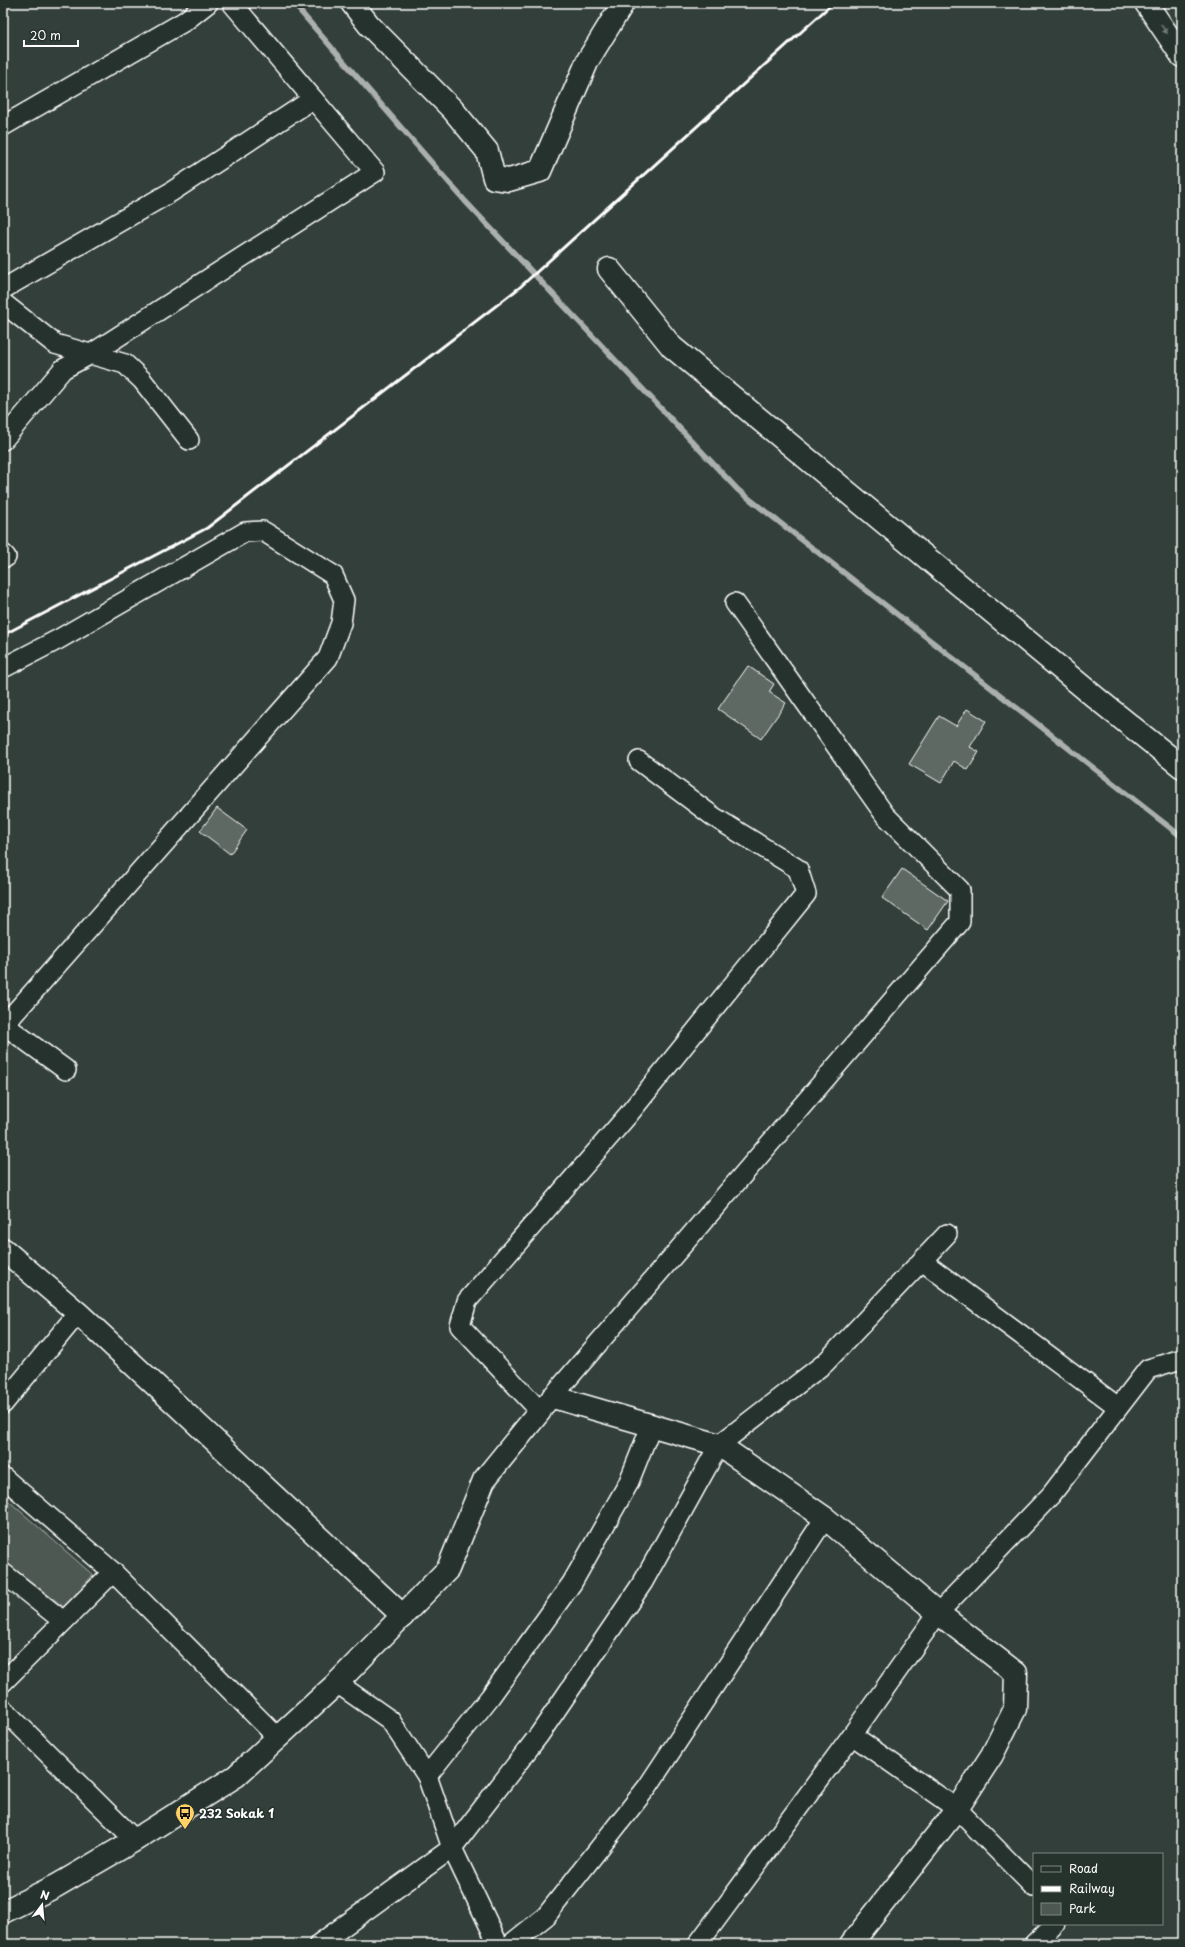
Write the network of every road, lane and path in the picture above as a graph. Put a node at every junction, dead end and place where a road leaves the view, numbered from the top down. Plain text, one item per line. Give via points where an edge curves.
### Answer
1 (208, 3) edge
2 (232, 3) edge
3 (352, 3) edge
4 (623, 3) edge
5 (1146, 3) edge
6 (1182, 56) edge
7 (313, 99) junction
8 (3, 126) edge
9 (609, 269) dead end
10 (3, 289) edge
11 (3, 303) edge
12 (90, 354) junction
13 (7, 428) edge
14 (189, 440) dead end
15 (735, 603) dead end
16 (3, 668) edge
17 (639, 761) dead end
18 (1182, 766) edge
19 (4, 1025) edge
20 (66, 1070) dead end
21 (948, 1234) dead end
22 (3, 1249) edge
23 (922, 1261) junction
24 (78, 1313) junction
25 (1182, 1361) edge
26 (3, 1404) edge
27 (547, 1404) junction
28 (1118, 1408) junction
29 (652, 1424) junction
30 (719, 1445) junction
31 (3, 1477) edge
32 (825, 1518) junction
33 (113, 1572) junction
34 (3, 1573) edge
35 (938, 1613) junction
36 (403, 1616) junction
37 (63, 1621) junction
38 (3, 1682) edge
39 (337, 1683) junction
40 (3, 1709) edge
41 (852, 1735) junction
42 (276, 1737) junction
43 (427, 1776) junction
44 (957, 1809) junction
45 (135, 1840) junction
46 (452, 1848) junction
47 (1033, 1886) edge
48 (3, 1912) edge
49 (1054, 1925) edge
50 (319, 1944) edge
51 (498, 1944) edge
52 (511, 1944) edge
53 (698, 1944) edge
54 (851, 1944) edge
55 (1034, 1944) edge

1 - 8 street via 185,21
2 - 7 street
3 - 4 main road via 369,25 453,110 486,151 494,178 510,180 540,171 588,60
5 -> 6 main road
7 - 10 street via 171,192
7 - 12 street via 375,172
9 - 18 main road via 672,347 1088,692
11 - 12 street via 55,344
12 - 13 street via 63,369
12 - 14 street via 125,364 142,380
15 - 27 street via 885,815 960,890 960,922
16 - 19 street via 59,639 245,532 263,531 333,575 344,600 341,623 328,658
17 - 27 street via 714,817 798,869 806,894 628,1115 467,1301 460,1326
19 - 20 street
21 - 23 street
22 - 24 main road
23 - 28 street
23 - 30 street via 824,1362
24 - 26 street
24 - 36 main road
25 - 28 street via 1148,1369
27 - 29 main road
27 - 36 main road via 484,1480 448,1569
28 - 35 street via 1051,1495
29 - 30 main road
29 - 43 street via 628,1484 572,1583 490,1697
30 - 32 main road
30 - 46 street via 643,1582 539,1736
31 - 33 street
32 - 35 main road
32 - 52 street via 648,1786 546,1916
33 - 37 street
33 - 42 street
34 - 37 street
35 - 41 street
35 - 44 main road via 1016,1673 1015,1709 992,1756
36 - 39 main road
37 - 38 street
39 - 42 main road
39 - 43 street via 390,1720
40 - 45 street
41 - 44 street
41 - 53 street
42 - 45 main road via 236,1776
43 - 46 street
44 - 47 street
44 - 54 main road
45 - 48 main road via 56,1886
46 - 50 street
46 - 51 street
49 - 55 street

